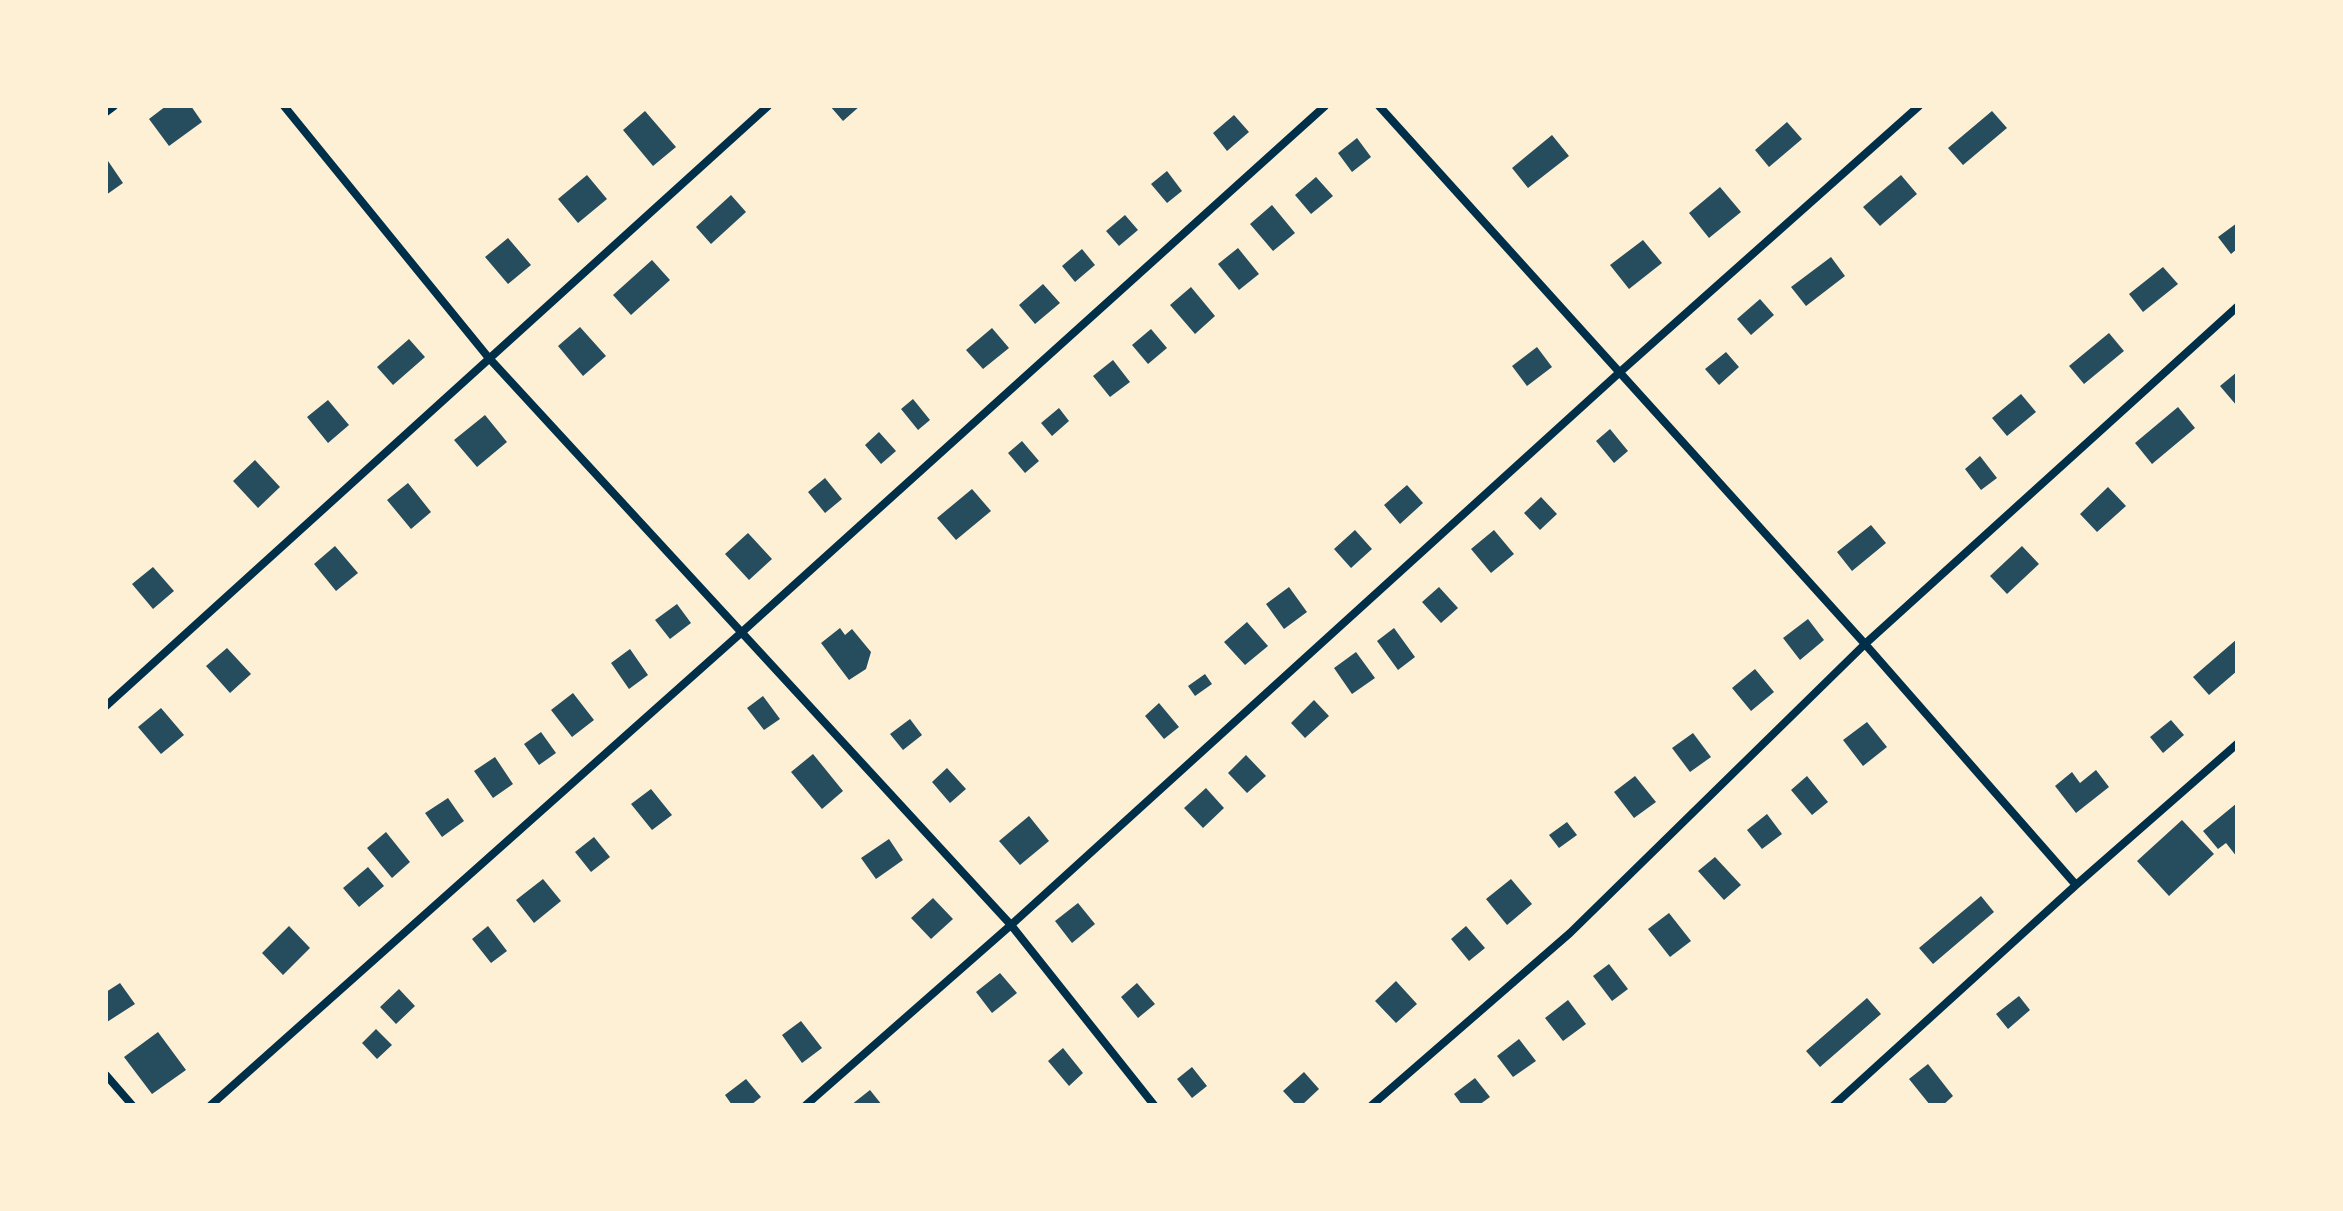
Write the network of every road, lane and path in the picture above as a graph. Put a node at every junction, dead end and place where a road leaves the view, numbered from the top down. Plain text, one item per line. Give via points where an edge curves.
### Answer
1 (114, 106) edge
2 (284, 106) edge
3 (768, 106) edge
4 (1325, 106) edge
5 (1379, 106) edge
6 (1919, 106) edge
7 (106, 112) edge
8 (2237, 307) edge
9 (488, 357) junction
10 (1620, 372) junction
11 (742, 632) junction
12 (1865, 644) junction
13 (106, 706) edge
14 (2237, 744) edge
15 (2076, 885) junction
16 (1011, 925) junction
17 (106, 1075) edge
18 (132, 1105) edge
19 (211, 1105) edge
20 (806, 1105) edge
21 (1154, 1105) edge
22 (1372, 1105) edge
23 (1834, 1105) edge

1 - 7 street
2 - 9 street
3 - 9 street
4 - 11 street
5 - 10 street
6 - 10 street
8 - 12 street
9 - 11 street
9 - 13 street
10 - 12 street
10 - 16 street
11 - 16 street
11 - 19 street
12 - 15 street
12 - 22 street via 1570,933
14 - 15 street
15 - 23 street
16 - 20 street
16 - 21 street
17 - 18 street

